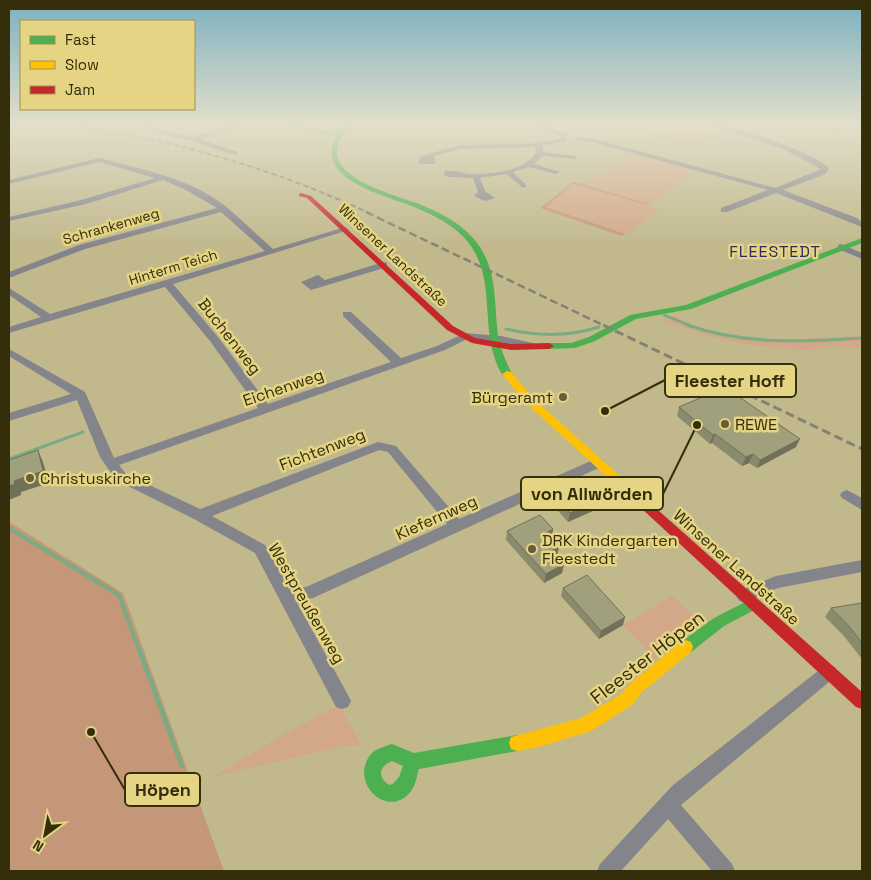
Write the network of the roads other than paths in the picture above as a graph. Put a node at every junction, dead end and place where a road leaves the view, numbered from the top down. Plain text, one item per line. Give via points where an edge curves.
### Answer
1 (78, 165) edge
2 (117, 165) edge
3 (339, 165) edge
4 (527, 165) edge
5 (533, 165) edge
6 (683, 165) edge
7 (821, 165) edge
8 (509, 172) junction
9 (556, 172) dead end
10 (163, 178) junction
11 (9, 182) edge
12 (523, 186) dead end
13 (775, 190) junction
14 (482, 192) dead end
15 (301, 195) dead end
16 (222, 209) junction
17 (724, 210) dead end
18 (858, 218) edge
19 (9, 219) edge
20 (862, 226) edge
21 (345, 230) junction
22 (862, 240) edge
23 (841, 247) junction
24 (271, 252) junction
25 (862, 256) edge
26 (384, 265) junction
27 (9, 275) edge
28 (167, 283) junction
29 (323, 283) dead end
30 (9, 291) edge
31 (347, 314) dead end
32 (49, 318) junction
33 (9, 330) edge
34 (465, 336) junction
35 (494, 341) junction
36 (9, 352) edge
37 (399, 363) junction
38 (81, 395) junction
39 (266, 410) junction
40 (9, 417) edge
41 (598, 463) junction
42 (110, 464) junction
43 (848, 495) dead end
44 (862, 505) edge
45 (199, 515) junction
46 (456, 526) junction
47 (862, 566) edge
48 (286, 596) junction
49 (749, 600) junction
50 (829, 672) junction
51 (342, 701) dead end
52 (862, 702) edge
53 (413, 762) dead end
54 (668, 804) junction
55 (607, 871) edge
56 (725, 871) edge

1 - 11 street
2 - 10 street
3 - 35 street, Winsener Landstraße via 351,177 374,190 436,215 465,234 478,248 492,274
4 - 8 street
5 - 9 street
6 - 13 street
7 - 13 street via 825,168 823,172
8 - 12 street
8 - 14 street via 472,176
10 - 16 street via 189,188
10 - 19 street via 83,202
13 - 17 street
13 - 18 street
15 - 21 street, Winsener Landstraße via 309,197
16 - 24 street
16 - 27 street, Schrankenweg via 82,247
18 - 20 street
21 - 24 street, Hinterm Teich
21 - 26 street, Winsener Landstraße
22 - 23 street
23 - 25 street
23 - 35 street via 688,307 633,316 578,345 524,348
24 - 28 street, Hinterm Teich
26 - 29 street
26 - 34 street, Winsener Landstraße via 450,328
28 - 32 street, Hinterm Teich
28 - 39 street, Buchenweg via 214,339
30 - 32 street
31 - 37 street
32 - 33 street, Hinterm Teich
34 - 35 street, Winsener Landstraße via 472,340
34 - 37 street, Eichenweg via 450,345
35 - 41 street, Winsener Landstraße via 503,366 516,385
36 - 38 street
37 - 39 street, Eichenweg
38 - 40 street
38 - 42 street, Westpreußenweg
39 - 42 street, Eichenweg
41 - 46 street, Kiefernweg
41 - 49 street, Winsener Landstraße
42 - 45 street, Westpreußenweg via 121,477
43 - 44 street
45 - 46 street, Fichtenweg via 378,446 392,449
45 - 48 street, Westpreußenweg via 260,549
46 - 48 street, Kiefernweg via 308,593
47 - 49 street via 776,582
48 - 51 street, Westpreußenweg
49 - 50 street, Winsener Landstraße
49 - 53 street, Fleester Höpen via 663,664 626,700 595,719 535,740
50 - 52 street, Winsener Landstraße
50 - 54 street
54 - 55 street
54 - 56 street

